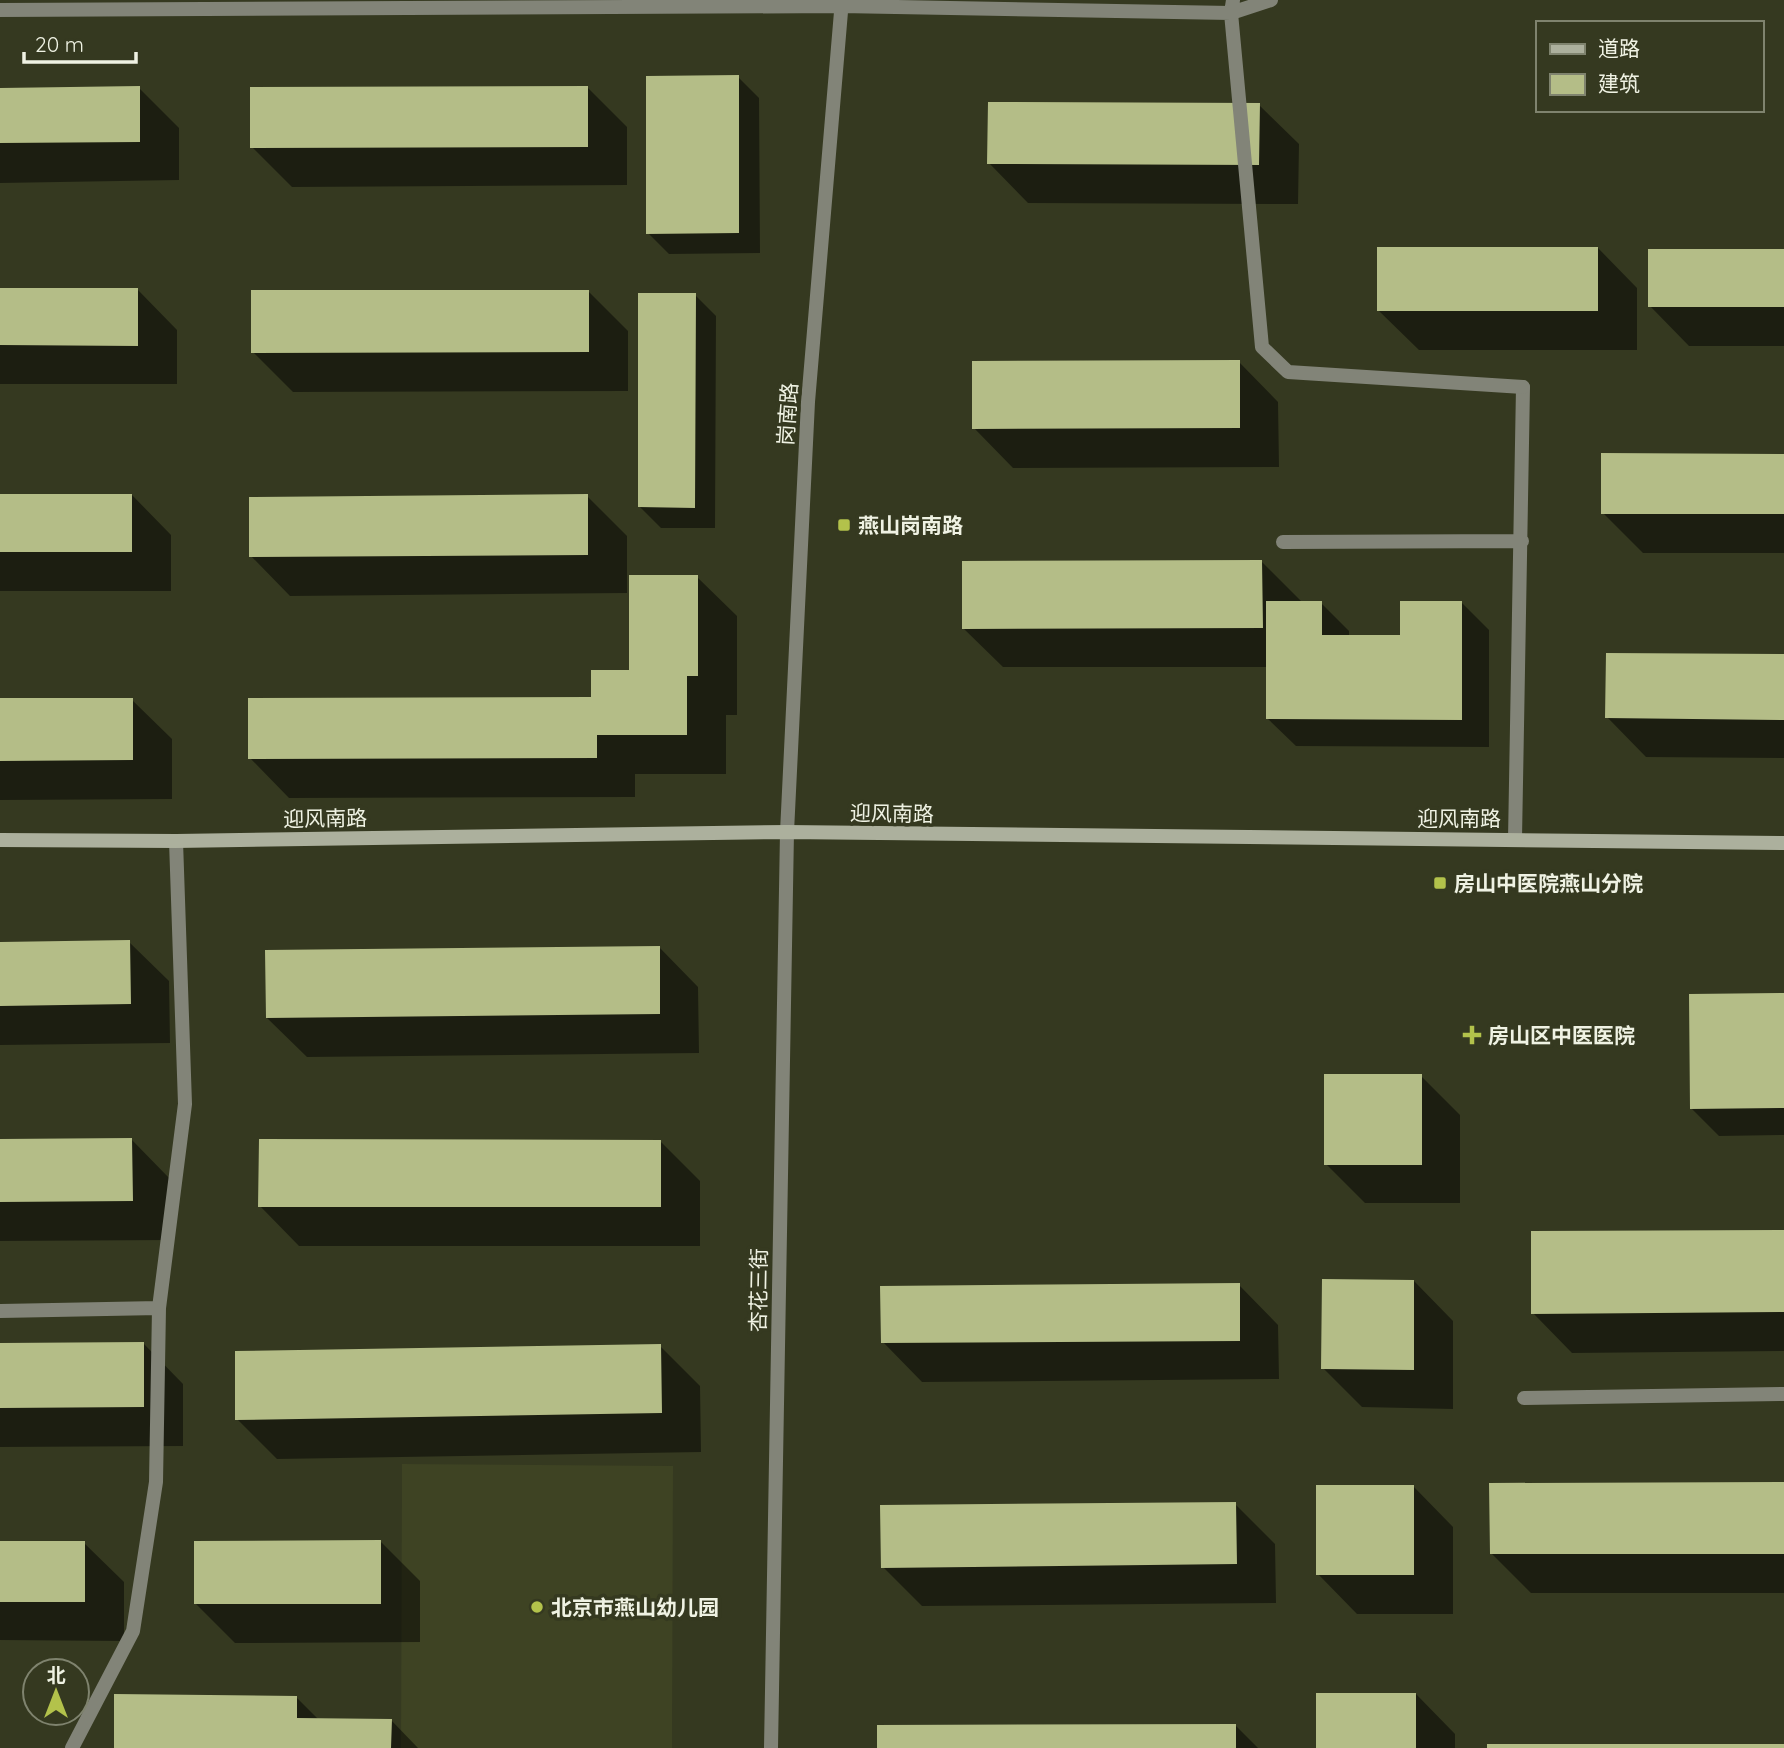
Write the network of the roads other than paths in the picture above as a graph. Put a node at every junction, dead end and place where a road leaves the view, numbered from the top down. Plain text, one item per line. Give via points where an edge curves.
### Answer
1 (1271, 0) edge
2 (841, 3) edge
3 (462, 4) edge
4 (1232, 7) edge
5 (0, 10) edge
6 (1522, 541) junction
7 (1283, 542) dead end
8 (787, 832) junction
9 (1515, 839) junction
10 (0, 840) edge
11 (176, 841) junction
12 (1784, 843) edge
13 (159, 1308) junction
14 (0, 1311) edge
15 (1784, 1394) edge
16 (1524, 1398) dead end
17 (72, 1748) edge
18 (771, 1748) edge

1 - 4 street
2 - 3 street
2 - 4 street
2 - 8 street, 岗南路 via 808,402
3 - 5 street
4 - 6 street via 1262,347 1288,372 1522,387
6 - 7 street
6 - 9 street
8 - 9 street, 迎风南路
8 - 11 street, 迎风南路
8 - 18 street, 杏花三街
9 - 12 street, 迎风南路
10 - 11 street, 迎风南路
11 - 13 street via 185,1104
13 - 14 street
13 - 17 street via 156,1482 133,1631
15 - 16 street

